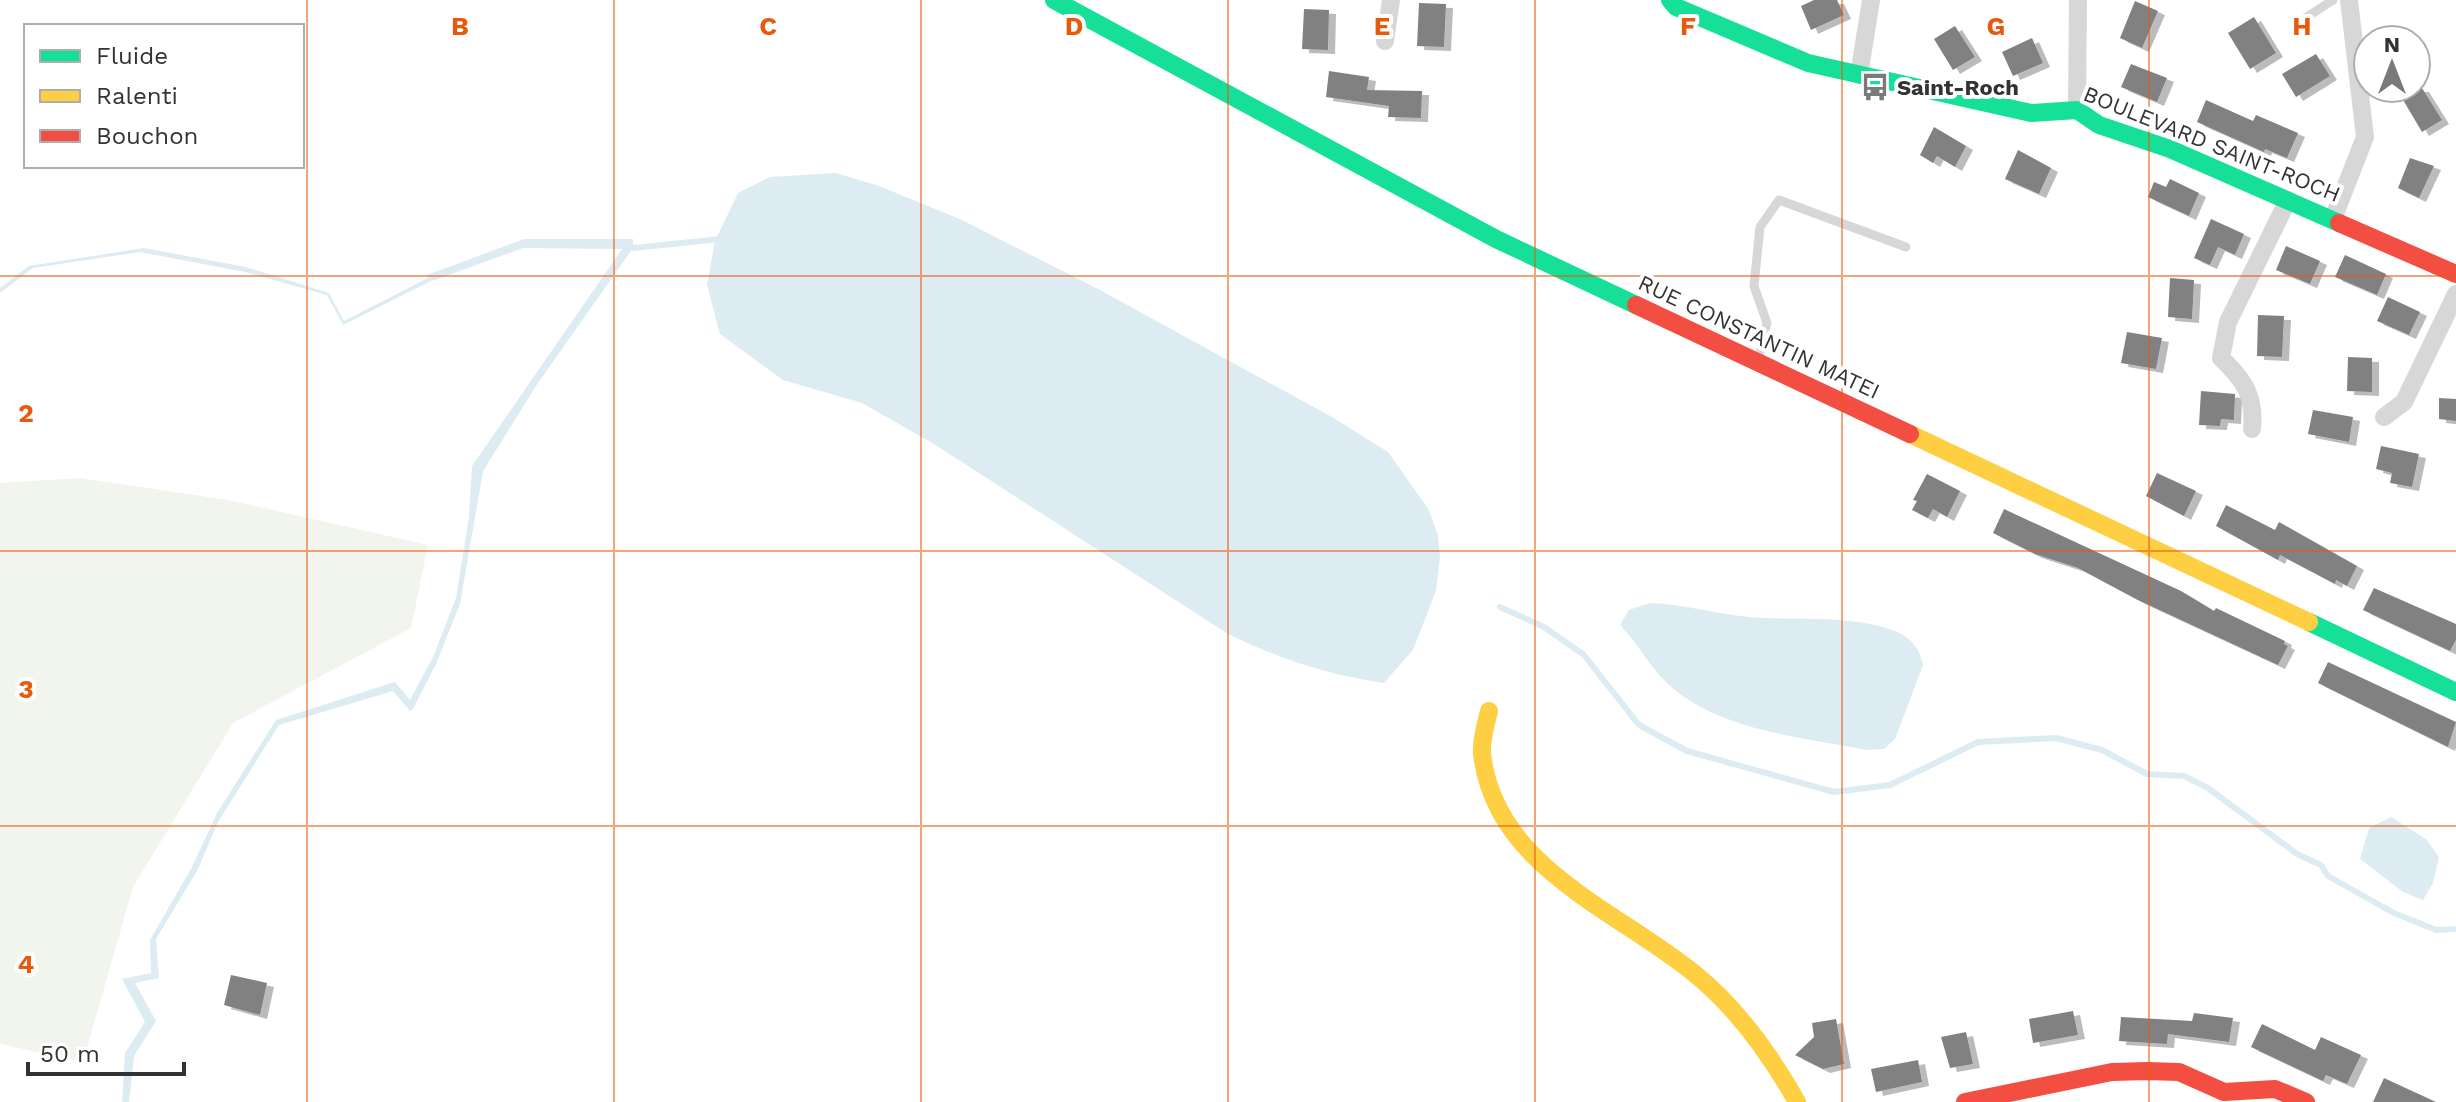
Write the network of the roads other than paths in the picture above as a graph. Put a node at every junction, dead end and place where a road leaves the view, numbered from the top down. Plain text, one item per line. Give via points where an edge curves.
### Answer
1 (1054, 0) edge
2 (1391, 0) edge
3 (1670, 0) edge
4 (1871, 0) edge
5 (2078, 0) edge
6 (2333, 0) edge
7 (2349, 0) edge
8 (2296, 24) dead end
9 (1385, 41) dead end
10 (1859, 75) junction
11 (2077, 110) junction
12 (2288, 200) junction
13 (2333, 219) junction
14 (1906, 247) dead end
15 (2456, 274) edge
16 (2456, 294) edge
17 (1757, 364) junction
18 (2384, 417) dead end
19 (2252, 429) dead end
20 (2456, 692) edge
21 (1489, 711) dead end
22 (2225, 1097) edge
23 (1797, 1102) edge
24 (1965, 1102) edge
25 (2306, 1102) edge

1 - 17 street, RUE CONSTANTIN MATEI via 1496,239
2 - 9 street
3 - 10 street, BOULEVARD SAINT-ROCH via 1808,63
4 - 10 street
5 - 11 street
6 - 8 lane
7 - 13 street via 2365,137
10 - 11 street, BOULEVARD SAINT-ROCH via 2031,113
11 - 12 street, BOULEVARD SAINT-ROCH via 2099,125
12 - 13 street, BOULEVARD SAINT-ROCH
12 - 19 street via 2234,309 2221,358 2250,391
13 - 15 street, BOULEVARD SAINT-ROCH
14 - 17 lane via 1779,200 1760,227 1754,286 1767,323
16 - 18 street via 2404,402
17 - 20 street, RUE CONSTANTIN MATEI
21 - 23 street via 1482,752 1498,814 1516,838 1547,873 1694,973 1749,1025
22 - 24 street via 2179,1072 2148,1071 2112,1072
22 - 25 street via 2275,1089

